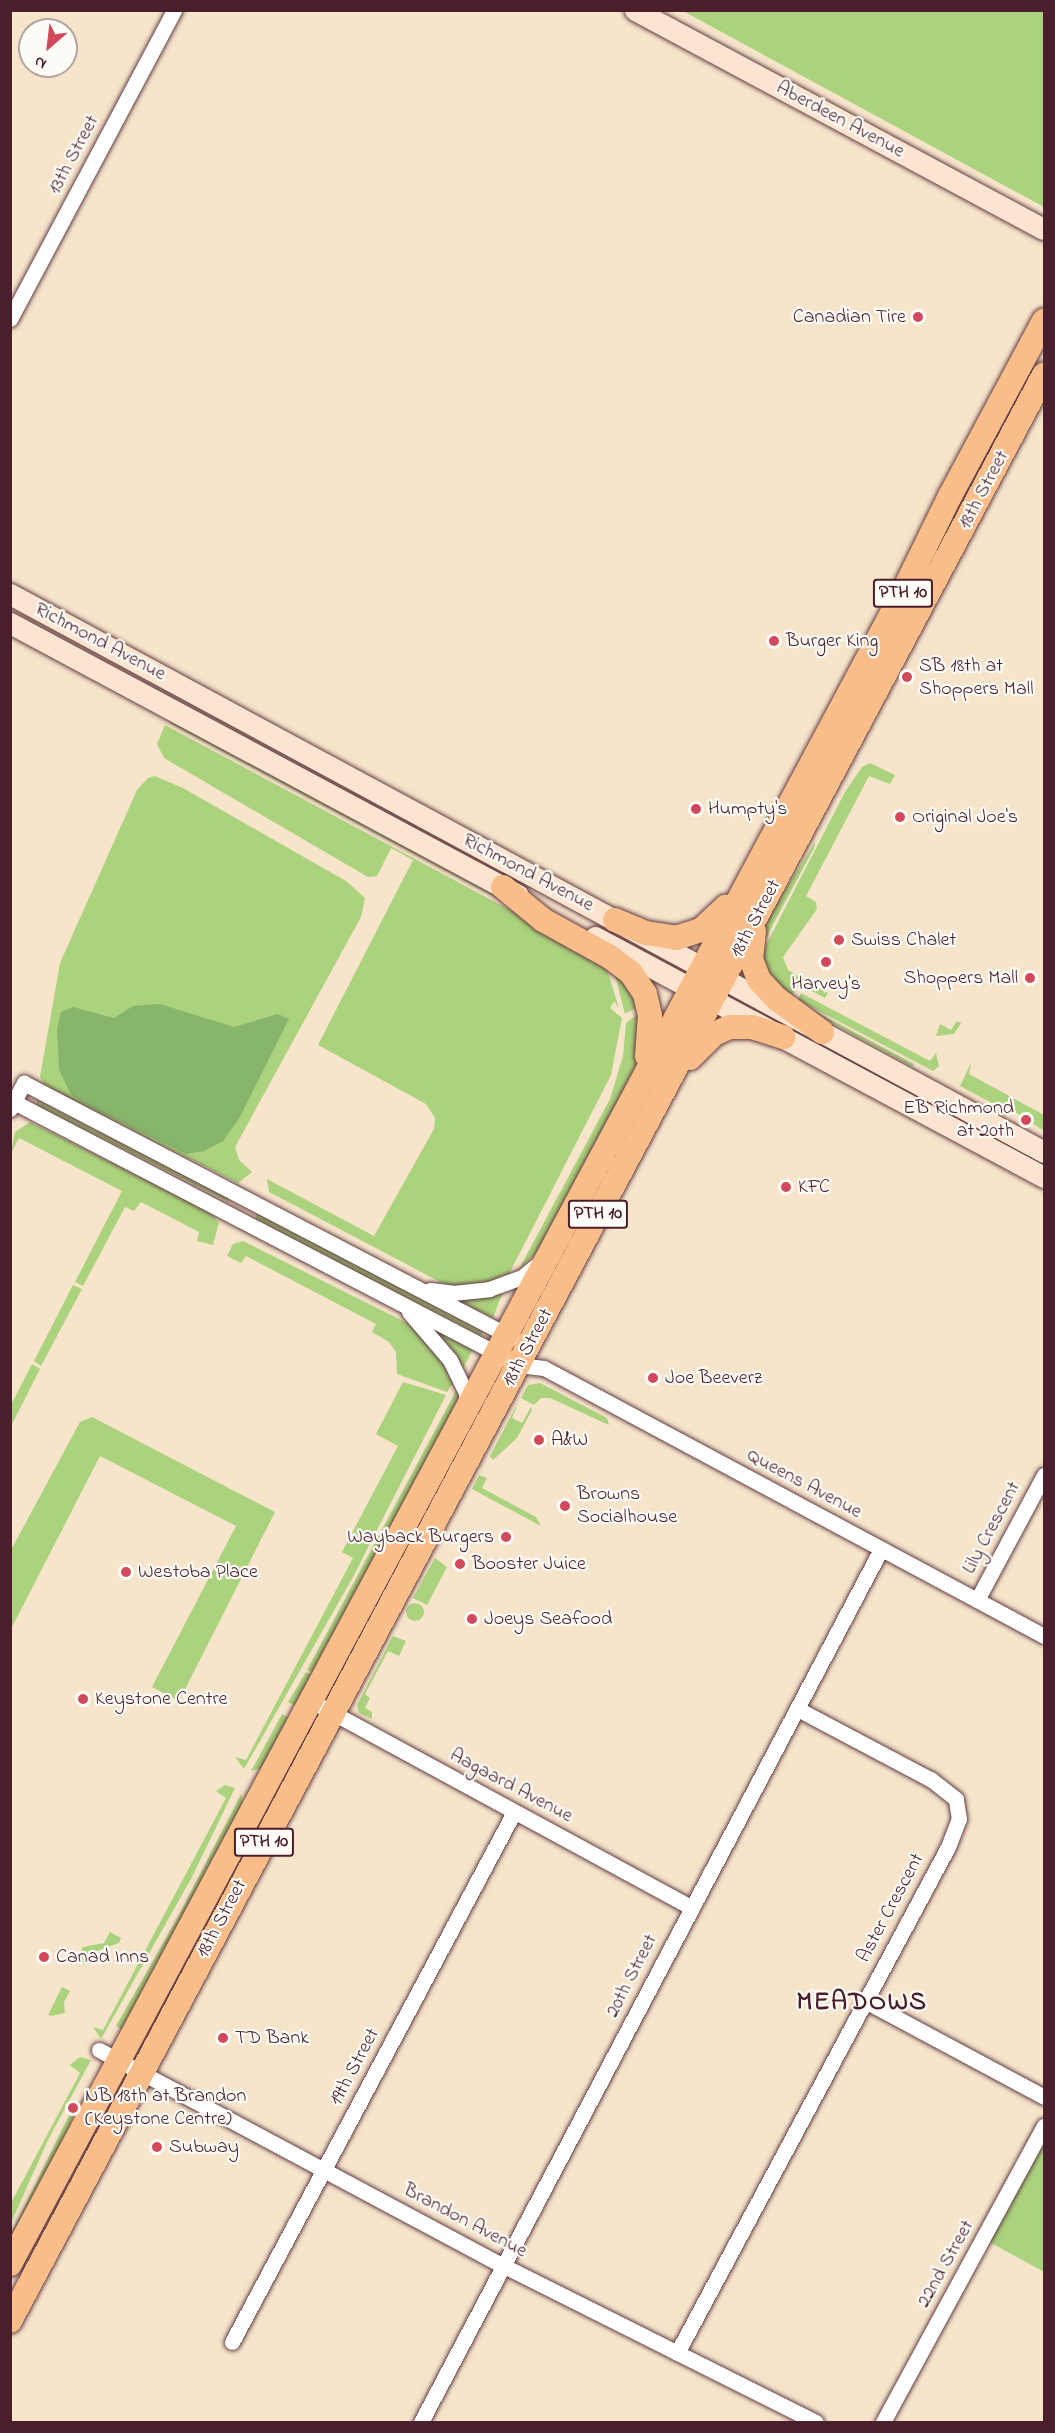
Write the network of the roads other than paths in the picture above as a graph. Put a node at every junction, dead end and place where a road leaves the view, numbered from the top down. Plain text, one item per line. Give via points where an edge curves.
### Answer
1 (174, 10) edge
2 (636, 10) edge
3 (1044, 229) edge
4 (10, 319) edge
5 (1044, 321) edge
6 (1044, 375) edge
7 (10, 594) edge
8 (10, 623) edge
9 (174, 682) junction
10 (162, 705) junction
11 (757, 864) junction
12 (503, 887) junction
13 (759, 913) junction
14 (615, 920) junction
15 (702, 966) junction
16 (691, 988) junction
17 (719, 989) junction
18 (822, 1032) junction
19 (783, 1037) junction
20 (669, 1082) junction
21 (638, 1088) junction
22 (12, 1105) edge
23 (1044, 1152) edge
24 (1044, 1177) edge
25 (559, 1237) junction
26 (402, 1280) junction
27 (396, 1300) junction
28 (502, 1344) junction
29 (524, 1355) junction
30 (460, 1422) junction
31 (1044, 1475) edge
32 (881, 1549) junction
33 (977, 1600) junction
34 (1044, 1636) edge
35 (311, 1701) junction
36 (798, 1709) junction
37 (332, 1713) junction
38 (514, 1812) junction
39 (691, 1907) junction
40 (865, 2001) junction
41 (109, 2055) junction
42 (141, 2072) junction
43 (1044, 2097) edge
44 (1044, 2126) edge
45 (324, 2169) junction
46 (10, 2264) edge
47 (502, 2265) junction
48 (10, 2321) edge
49 (232, 2342) dead end
50 (677, 2353) junction
51 (421, 2422) edge
52 (816, 2422) edge
53 (883, 2422) edge

1 - 4 street, 13th Street
2 - 3 main road, Aberdeen Avenue
5 - 11 main road, 18th Street / PTH 10
6 - 13 main road, 18th Street / PTH 10
7 - 9 main road, Richmond Avenue
8 - 10 main road, Richmond Avenue
9 - 10 street
9 - 14 main road, Richmond Avenue
10 - 12 main road, Richmond Avenue
11 - 14 main road via 716,918 694,934 664,937
11 - 15 main road, 18th Street / PTH 10
12 - 16 main road, Richmond Avenue
12 - 21 main road via 543,920 621,965 639,984 652,1027
13 - 17 main road, 18th Street / PTH 10
13 - 18 main road via 750,949 755,973 777,999
14 - 15 main road, Richmond Avenue
15 - 16 main road, 18th Street / PTH 10
15 - 17 main road, Richmond Avenue
16 - 17 main road, Richmond Avenue
16 - 21 main road, 18th Street / PTH 10
17 - 18 main road, Richmond Avenue
17 - 19 main road, Richmond Avenue
17 - 20 main road, 18th Street / PTH 10
18 - 23 main road, Richmond Avenue
19 - 20 main road via 743,1026 723,1029 710,1037
19 - 24 main road, Richmond Avenue
20 - 29 main road, 18th Street / PTH 10
21 - 25 main road, 18th Street / PTH 10
22 - 26 street via 24,1083
22 - 27 street
25 - 26 street via 535,1267 500,1286 443,1293
25 - 28 main road, 18th Street / PTH 10
26 - 28 street
27 - 28 street
27 - 30 street via 434,1338 456,1371 467,1398
28 - 29 street
28 - 29 street
28 - 30 main road, 18th Street / PTH 10
29 - 32 street, Queens Avenue
29 - 37 main road, 18th Street / PTH 10
30 - 35 main road, 18th Street / PTH 10
31 - 33 street, Lily Crescent
32 - 33 street, Queens Avenue
32 - 36 street, 20th Street
33 - 34 street, Queens Avenue
35 - 37 street, Aagaard Avenue
35 - 41 main road, 18th Street / PTH 10
36 - 39 street, 20th Street
36 - 40 street, Aster Crescent via 930,1779 956,1799 959,1819 948,1847
37 - 38 street, Aagaard Avenue
37 - 42 main road, 18th Street / PTH 10
38 - 39 street, Aagaard Avenue
38 - 45 street, 19th Street
39 - 47 street, 20th Street
40 - 43 street
40 - 50 street, Aster Crescent
41 - 42 street, Brandon Avenue
41 - 46 main road, 18th Street / PTH 10
42 - 45 street, Brandon Avenue
42 - 48 main road, 18th Street / PTH 10
44 - 53 street, 22nd Street
45 - 47 street, Brandon Avenue
45 - 49 street, 19th Street
47 - 50 street, Brandon Avenue
47 - 51 street, 20th Street
50 - 52 street, Brandon Avenue

